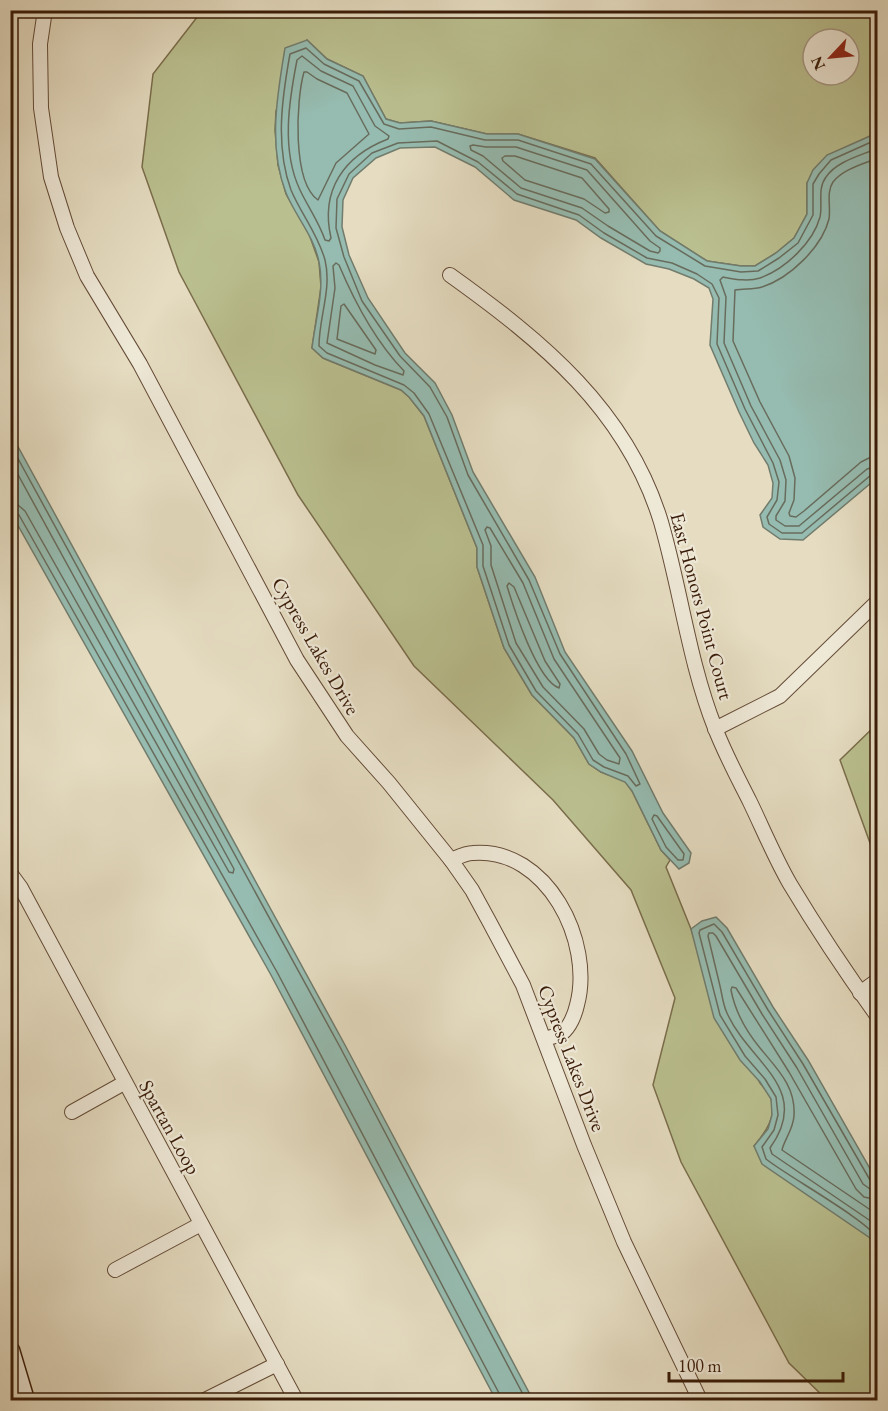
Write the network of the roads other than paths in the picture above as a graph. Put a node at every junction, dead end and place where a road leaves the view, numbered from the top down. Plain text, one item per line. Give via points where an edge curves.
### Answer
1 (45, 10) edge
2 (450, 275) dead end
3 (878, 601) edge
4 (715, 729) junction
5 (451, 860) junction
6 (10, 873) edge
7 (878, 980) edge
8 (860, 993) junction
9 (878, 1017) edge
10 (545, 1039) junction
11 (124, 1083) junction
12 (72, 1112) dead end
13 (201, 1224) junction
14 (115, 1270) dead end
15 (10, 1350) edge
16 (277, 1364) junction
17 (25, 1401) edge
18 (205, 1401) edge
19 (296, 1401) edge
20 (700, 1401) edge

1 - 5 street, Cypress Lakes Drive via 40,44 41,108 51,177 87,276 172,424 297,660 346,736
2 - 4 street, East Honors Point Court via 508,316 558,360 594,398 630,448 660,521 698,680
3 - 4 street via 780,696
4 - 8 street, East Honors Point Court via 789,883
5 - 10 street, Cypress Lakes Drive via 472,890 524,985
5 - 10 street via 471,853 493,853 513,860 537,876 572,926 582,988 574,1016 562,1033
6 - 11 street, Spartan Loop
7 - 8 street
8 - 9 street, East Honors Point Court
10 - 20 street, Cypress Lakes Drive via 624,1242
11 - 12 street
11 - 13 street, Spartan Loop
13 - 14 street
13 - 16 street, Spartan Loop
15 - 17 street
16 - 18 street
16 - 19 street, Spartan Loop

